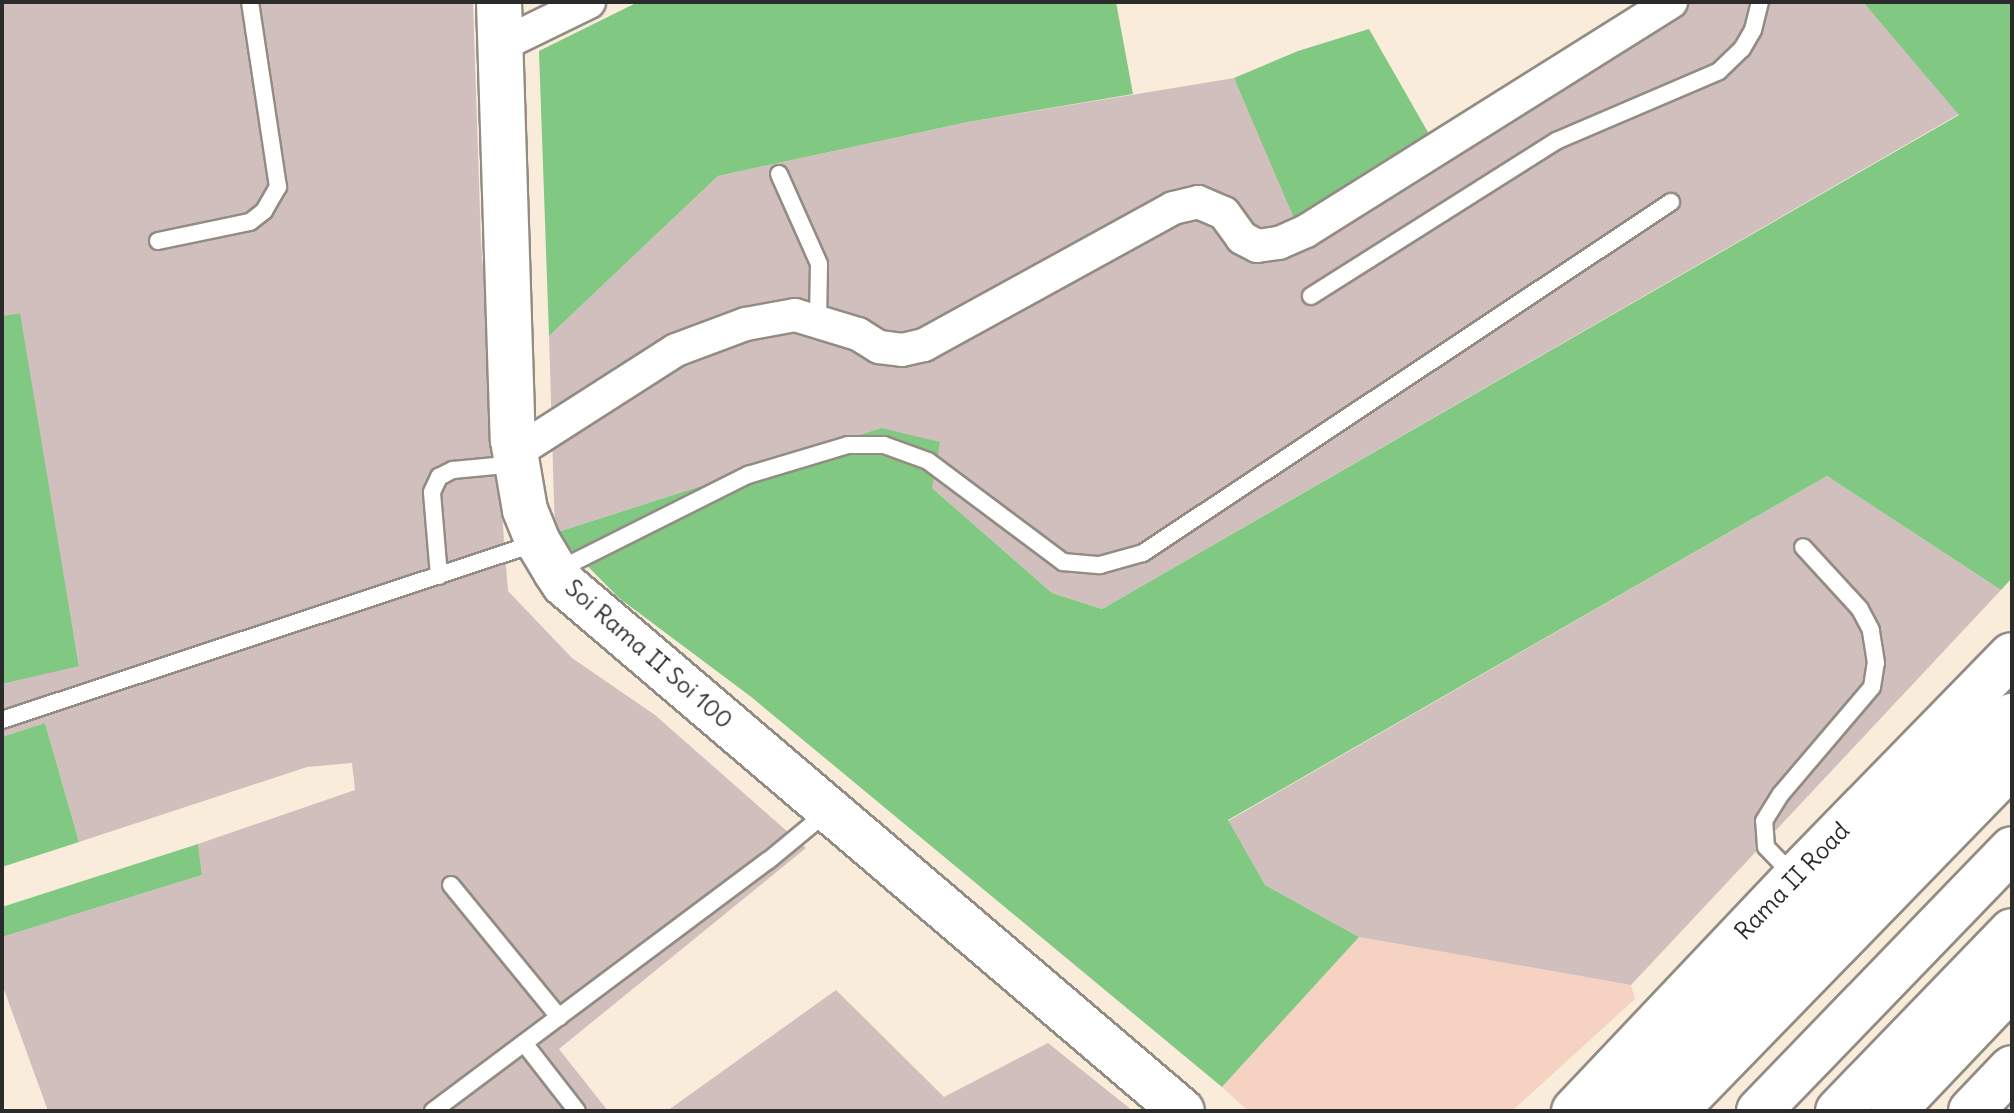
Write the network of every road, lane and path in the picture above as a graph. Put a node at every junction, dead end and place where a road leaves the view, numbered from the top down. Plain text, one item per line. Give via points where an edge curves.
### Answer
1 (250, 2) edge
2 (499, 2) edge
3 (589, 2) edge
4 (1671, 2) edge
5 (1760, 2) edge
6 (501, 45) junction
7 (779, 174) dead end
8 (1671, 202) dead end
9 (158, 241) dead end
10 (1311, 296) dead end
11 (818, 319) junction
12 (516, 458) junction
13 (1803, 547) dead end
14 (547, 557) junction
15 (439, 576) junction
16 (2012, 655) edge
17 (2012, 716) edge
18 (2, 720) edge
19 (2012, 765) edge
20 (830, 809) junction
21 (2012, 849) edge
22 (1795, 877) junction
23 (451, 885) dead end
24 (2012, 931) edge
25 (2012, 948) edge
26 (2012, 986) edge
27 (559, 1017) junction
28 (524, 1043) junction
29 (2012, 1068) edge
30 (433, 1111) edge
31 (577, 1111) edge
32 (1182, 1111) edge
33 (1574, 1111) edge
34 (1627, 1111) edge
35 (1675, 1111) edge
36 (1759, 1111) edge
37 (1838, 1111) edge
38 (1855, 1111) edge
39 (1893, 1111) edge
40 (1971, 1111) edge

1 - 9 lane via 278,187 264,211 250,222
2 - 6 main road, Soi Rama II Soi 100
3 - 6 street
4 - 11 street via 1279,243 1257,246 1242,238 1224,213 1198,202 1173,208 924,345 902,350 879,347
5 - 10 lane via 1742,49 1719,71 1556,141
6 - 12 main road, Soi Rama II Soi 100
7 - 11 lane via 819,264
8 - 14 lane via 1143,553 1100,565 1063,562 928,461 884,445 848,445 748,475
11 - 12 street via 795,315 746,324 676,350
12 - 14 main road, Soi Rama II Soi 100 via 525,510
12 - 15 lane via 439,477 432,492
13 - 22 lane via 1860,609 1871,630 1876,663 1872,687 1764,821 1766,847
14 - 15 lane
14 - 20 main road, Soi Rama II Soi 100 via 564,584
15 - 18 lane
16 - 22 main road, Rama II Road
17 - 34 main road
19 - 35 main road
20 - 27 lane
20 - 32 main road, Soi Rama II Soi 100
21 - 36 main road
22 - 33 main road, Rama II Road
23 - 27 lane
24 - 37 main road
25 - 38 main road
26 - 39 main road
27 - 28 lane
28 - 30 lane
28 - 31 lane
29 - 40 main road

